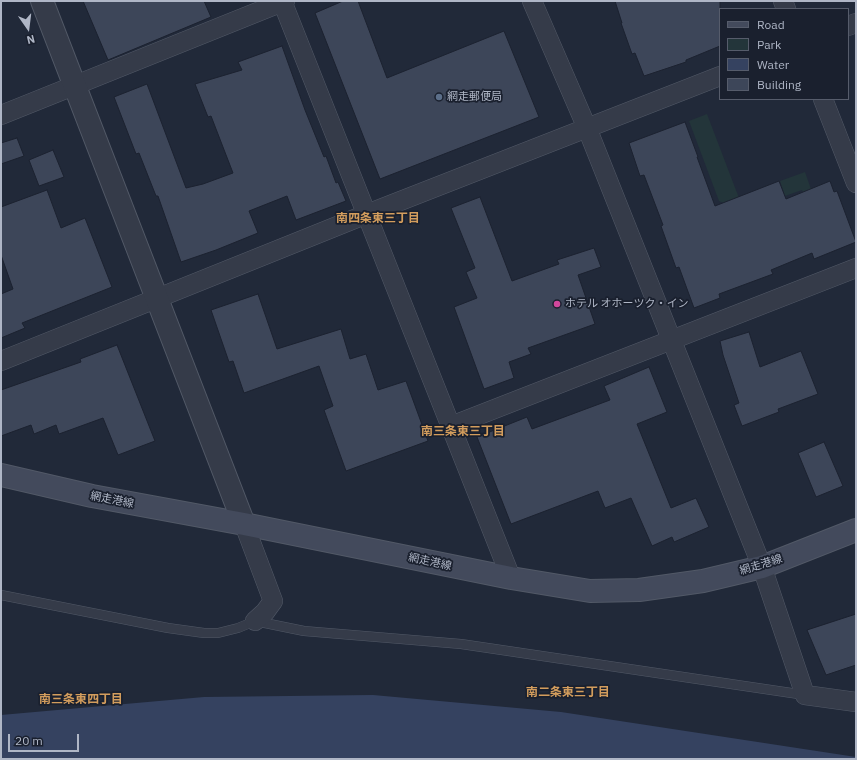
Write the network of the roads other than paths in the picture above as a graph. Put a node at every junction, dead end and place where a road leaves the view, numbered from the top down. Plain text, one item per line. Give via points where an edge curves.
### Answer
1 (42, 1) edge
2 (283, 1) edge
3 (532, 1) edge
4 (719, 76) edge
5 (75, 86) junction
6 (823, 100) edge
7 (1, 115) edge
8 (587, 128) junction
9 (856, 183) edge
10 (367, 214) junction
11 (856, 268) edge
12 (157, 298) junction
13 (673, 341) junction
14 (1, 361) edge
15 (451, 426) junction
16 (1, 475) edge
17 (244, 524) junction
18 (856, 530) edge
19 (762, 567) junction
20 (511, 578) junction
21 (1, 595) edge
22 (255, 622) junction
23 (805, 695) junction
24 (856, 702) edge

1 - 5 street
2 - 5 street
2 - 10 street
3 - 8 street
4 - 8 street
5 - 7 street
5 - 12 street
6 - 9 street
8 - 10 street
8 - 13 street
10 - 12 street
10 - 15 street
11 - 13 street
12 - 14 street
12 - 17 street
13 - 15 street
13 - 19 street
15 - 20 street
16 - 17 main road, 網走港線 via 92,496
17 - 20 main road, 網走港線
17 - 22 street via 273,601
18 - 19 main road, 網走港線
19 - 20 main road, 網走港線 via 703,581 640,590 590,591
19 - 23 street
21 - 22 lane via 204,633 218,633
22 - 23 lane via 304,631 461,644
23 - 24 street

